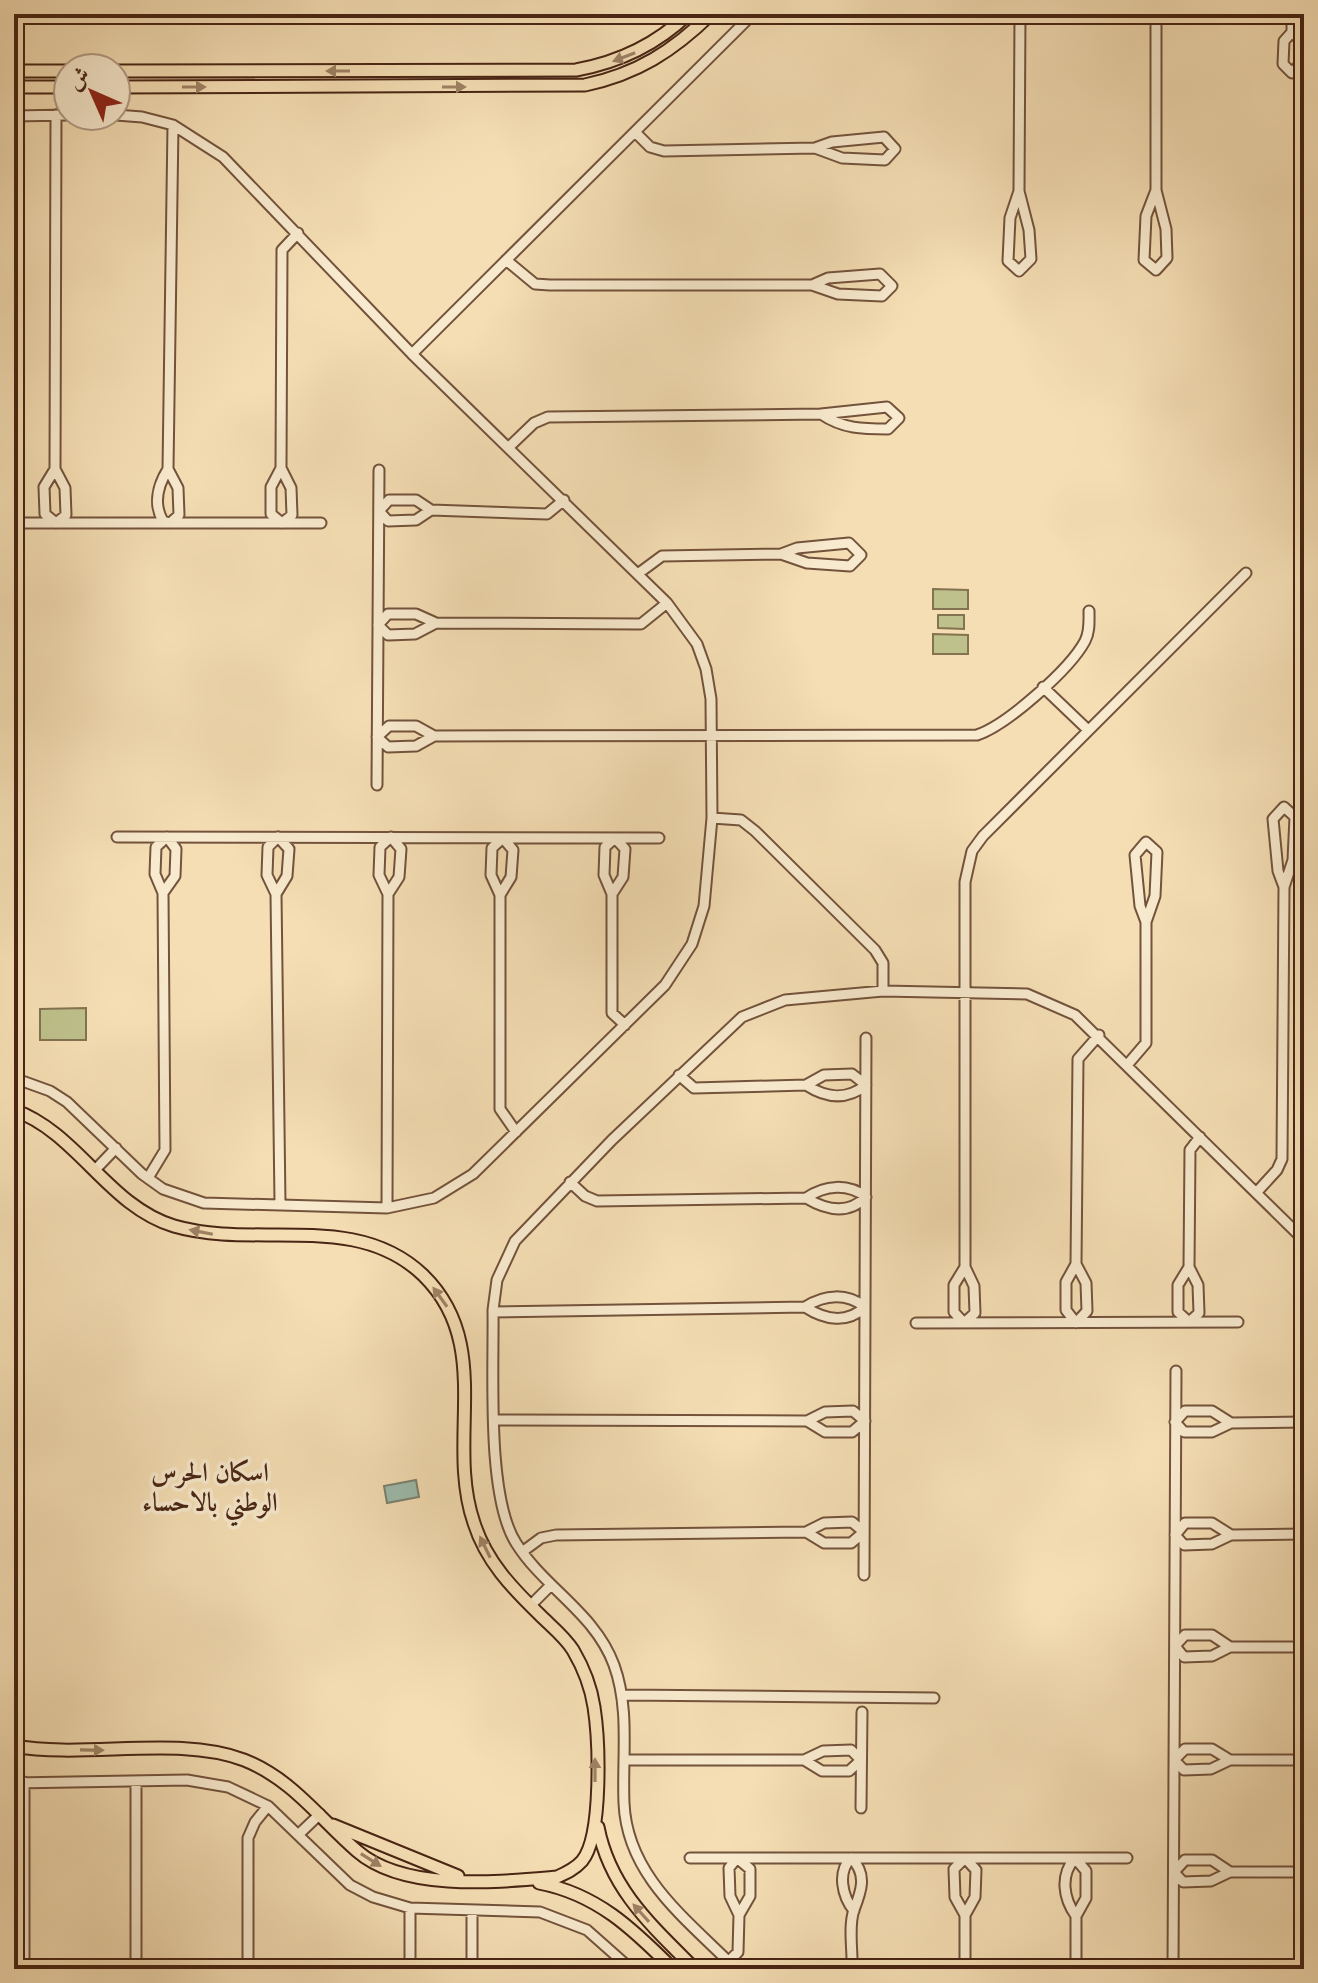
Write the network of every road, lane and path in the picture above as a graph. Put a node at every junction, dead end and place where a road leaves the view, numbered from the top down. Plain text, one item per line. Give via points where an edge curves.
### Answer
1 (688, 14) edge
2 (711, 14) edge
3 (753, 14) edge
4 (1020, 14) edge
5 (1156, 14) edge
6 (1292, 14) edge
7 (1292, 32) dead end
8 (14, 71) edge
9 (52, 71) edge
10 (132, 71) edge
11 (14, 87) edge
12 (52, 87) edge
13 (132, 87) edge
14 (52, 115) edge
15 (14, 116) edge
16 (132, 116) edge
17 (173, 125) junction
18 (56, 132) edge
19 (635, 132) junction
20 (815, 148) junction
21 (1156, 190) junction
22 (1019, 191) junction
23 (298, 233) junction
24 (506, 260) junction
25 (812, 285) junction
26 (412, 354) junction
27 (821, 414) junction
28 (510, 446) junction
29 (281, 468) junction
30 (55, 469) junction
31 (168, 469) junction
32 (379, 470) dead end
33 (564, 500) junction
34 (431, 510) junction
35 (379, 511) junction
36 (14, 523) edge
37 (56, 523) junction
38 (170, 523) junction
39 (282, 523) junction
40 (321, 523) dead end
41 (781, 554) junction
42 (639, 573) junction
43 (1246, 573) dead end
44 (667, 603) junction
45 (1089, 611) dead end
46 (436, 623) junction
47 (378, 625) junction
48 (1043, 687) junction
49 (1088, 730) junction
50 (434, 736) junction
51 (711, 736) junction
52 (377, 737) junction
53 (377, 785) dead end
54 (712, 818) junction
55 (117, 837) dead end
56 (167, 837) junction
57 (278, 837) junction
58 (391, 837) junction
59 (503, 838) junction
60 (615, 838) junction
61 (659, 838) dead end
62 (1284, 887) junction
63 (163, 893) junction
64 (276, 894) junction
65 (388, 894) junction
66 (612, 894) junction
67 (500, 895) junction
68 (1146, 922) junction
69 (883, 991) junction
70 (964, 992) junction
71 (625, 1025) junction
72 (1099, 1035) junction
73 (866, 1038) dead end
74 (1128, 1064) junction
75 (679, 1075) junction
76 (14, 1078) edge
77 (806, 1085) junction
78 (866, 1085) junction
79 (14, 1110) edge
80 (516, 1132) junction
81 (1200, 1137) junction
82 (116, 1148) junction
83 (95, 1170) junction
84 (148, 1178) junction
85 (570, 1182) junction
86 (1256, 1193) junction
87 (866, 1197) junction
88 (806, 1198) junction
89 (280, 1203) junction
90 (387, 1208) junction
91 (1304, 1240) edge
92 (1076, 1264) junction
93 (965, 1267) junction
94 (1189, 1267) junction
95 (805, 1307) junction
96 (865, 1307) junction
97 (493, 1312) junction
98 (1189, 1322) junction
99 (1238, 1322) dead end
100 (916, 1323) dead end
101 (964, 1323) junction
102 (1076, 1323) junction
103 (1176, 1371) dead end
104 (496, 1420) junction
105 (807, 1421) junction
106 (865, 1421) junction
107 (1175, 1422) junction
108 (1304, 1422) edge
109 (1231, 1423) junction
110 (806, 1532) junction
111 (864, 1532) junction
112 (1304, 1534) edge
113 (1175, 1535) junction
114 (1231, 1535) junction
115 (522, 1552) junction
116 (864, 1575) dead end
117 (551, 1585) junction
118 (530, 1606) junction
119 (1175, 1646) junction
120 (1230, 1647) junction
121 (1304, 1647) edge
122 (623, 1695) junction
123 (934, 1698) dead end
124 (862, 1712) dead end
125 (14, 1749) edge
126 (624, 1760) junction
127 (804, 1760) junction
128 (861, 1760) junction
129 (1174, 1760) junction
130 (1230, 1760) junction
131 (1304, 1760) edge
132 (136, 1781) junction
133 (19, 1782) edge
134 (268, 1806) junction
135 (861, 1808) dead end
136 (595, 1814) junction
137 (325, 1819) junction
138 (298, 1835) junction
139 (690, 1858) dead end
140 (737, 1858) junction
141 (851, 1858) junction
142 (965, 1858) junction
143 (1075, 1858) junction
144 (1127, 1858) dead end
145 (1174, 1872) junction
146 (1230, 1872) junction
147 (1304, 1872) edge
148 (519, 1879) junction
149 (467, 1880) junction
150 (410, 1908) junction
151 (472, 1910) junction
152 (854, 1911) junction
153 (739, 1915) junction
154 (965, 1915) junction
155 (1076, 1916) junction
156 (733, 1965) edge
157 (688, 1967) edge
158 (24, 1969) edge
159 (136, 1969) edge
160 (248, 1969) edge
161 (410, 1969) edge
162 (472, 1969) edge
163 (631, 1969) edge
164 (673, 1969) edge
165 (852, 1969) edge
166 (965, 1969) edge
167 (1076, 1969) edge
168 (1173, 1969) edge

1 -> 10 main road via 644,48 576,70
13 -> 2 main road via 585,85 652,62
3 - 19 street
4 - 22 street
5 - 21 street
6 - 7 street
8 - 9 main road
11 - 12 main road
14 - 15 street
16 - 17 street
17 - 23 street via 223,157
17 - 31 street
18 - 30 street
19 - 20 street via 650,147 664,151
19 - 24 street
20 - 20 street via 842,158 885,160 895,149 884,137
21 - 21 street via 1146,216 1144,260 1156,270 1167,258
22 - 22 street via 1010,218 1008,261 1019,271 1031,259
23 - 26 street
23 - 29 street via 282,250
24 - 25 street via 535,284
24 - 26 street
25 - 25 street via 838,294 882,296 892,286 880,274 828,278
26 - 28 street
27 - 27 street via 860,429 888,429 899,418 887,407
27 - 28 street via 548,417
28 - 33 street
29 - 39 street via 291,488 292,515
29 - 39 street via 271,487 271,514
30 - 37 street via 65,488 66,515
30 - 37 street via 44,487 45,514
31 - 38 street via 178,488 179,515
31 - 38 street via 158,487 159,514
32 - 35 street
33 - 34 street via 547,514
33 - 42 street
34 - 35 street via 416,500 389,500
34 - 35 street via 416,520 388,521
35 - 47 street
36 - 37 street
37 - 38 street
38 - 39 street
39 - 40 street
41 - 41 street via 807,563 850,566 861,555 849,543
41 - 42 street via 662,556
42 - 44 street
43 - 49 street
44 - 46 street via 641,624
44 - 51 street via 691,633 706,669
45 - 48 street via 1084,644
46 - 47 street via 416,614 388,614
46 - 47 street via 415,634 388,635
47 - 52 street
48 - 49 street
48 - 51 street via 1009,720 977,735
49 - 70 street via 972,851 965,882
50 - 51 street
50 - 52 street via 416,746 388,747
50 - 52 street via 416,726 389,726
51 - 54 street
52 - 53 street
54 - 69 street via 741,820 755,831 875,950 883,963
54 - 71 street via 704,906 692,944 665,985
55 - 56 street
56 - 57 street
56 - 63 street via 156,847 155,874
56 - 63 street via 176,849 175,876
57 - 58 street
57 - 64 street via 268,847 267,875
57 - 64 street via 289,849 287,876
58 - 59 street
58 - 65 street via 380,847 379,875
58 - 65 street via 401,849 399,877
59 - 60 street
59 - 67 street via 513,850 511,877
59 - 67 street via 492,848 491,875
60 - 61 street
60 - 66 street via 605,847 604,875
60 - 66 street via 625,849 623,877
62 - 62 street via 1293,860 1295,817 1284,807 1273,819
62 - 86 street via 1282,1159
63 - 84 street via 165,1150
64 - 89 street
65 - 90 street
66 - 71 street via 612,1013
67 - 80 street via 500,1109
68 - 68 street via 1155,896 1157,852 1146,842 1135,855
68 - 74 street via 1146,1043
69 - 70 street
69 - 75 street via 810,996 764,1006 723,1032
70 - 72 street via 1027,994 1064,1009
70 - 93 street
71 - 80 street
72 - 74 street
72 - 92 street via 1078,1059
73 - 78 street
74 - 81 street
75 - 77 street via 694,1088
75 - 85 street
76 - 82 street via 67,1102
77 - 78 street via 824,1075 852,1074
77 - 78 street via 824,1096 851,1096
78 - 87 street
79 - 83 main road via 55,1132
80 - 90 street via 450,1190
81 - 86 street
81 - 94 street via 1190,1150
82 - 83 street
82 - 84 street
118 -> 83 main road via 501,1575 474,1524 466,1479 465,1356 444,1300 424,1277 386,1249 356,1239 211,1234 170,1225 129,1201
84 - 89 street via 204,1203
85 - 88 street via 597,1201
85 - 97 street via 515,1241 497,1280
86 - 91 street
87 - 88 street via 853,1187 825,1188
87 - 88 street via 851,1208 825,1208
87 - 96 street
89 - 90 street
92 - 102 street via 1066,1282 1066,1310
92 - 102 street via 1086,1283 1087,1311
93 - 101 street via 974,1286 975,1313
93 - 101 street via 954,1285 954,1312
94 - 98 street via 1198,1285 1199,1313
94 - 98 street via 1178,1285 1178,1312
95 - 96 street via 824,1298 852,1297
95 - 96 street via 823,1318 850,1318
95 - 97 street
96 - 106 street
97 - 104 street
98 - 99 street
98 - 102 street
100 - 101 street
101 - 102 street
103 - 107 street
104 - 105 street
104 - 115 street via 500,1506
105 - 106 street via 825,1412 853,1411
105 - 106 street via 825,1432 852,1432
106 - 111 street
107 - 109 street via 1184,1432 1212,1432
107 - 109 street via 1185,1411 1212,1411
107 - 113 street
108 - 109 street
110 - 111 street via 824,1523 852,1522
110 - 111 street via 824,1543 851,1543
110 - 115 street via 556,1535 541,1538
111 - 116 street
112 - 114 street
113 - 114 street via 1184,1545 1212,1544
113 - 114 street via 1185,1523 1212,1523
113 - 119 street
115 - 117 street
117 - 118 street
117 - 122 street via 598,1635
136 -> 118 main road via 595,1730 588,1683 571,1647
119 - 120 street via 1184,1657 1212,1656
119 - 120 street via 1185,1635 1212,1635
119 - 129 street
120 - 121 street
122 - 123 street
122 - 126 street
124 - 128 street
125 -> 137 main road via 223,1754 288,1783
126 - 127 street
126 - 156 street via 624,1805 634,1852 662,1896
127 - 128 street via 823,1751 851,1750
127 - 128 street via 822,1771 849,1771
128 - 135 street
129 - 130 street via 1184,1770 1211,1769
129 - 130 street via 1185,1749 1212,1749
129 - 145 street
130 - 131 street
132 - 133 street
132 - 134 street via 207,1782
132 - 159 street
133 - 158 street
134 - 138 street
134 - 160 street via 248,1838
136 - 148 main road via 592,1841 572,1871
157 -> 136 main road via 616,1881
137 - 138 street
137 - 149 main road
137 -> 149 main road via 357,1851 390,1871
138 - 150 street via 350,1885
139 - 140 street
140 - 141 street
140 - 153 street via 729,1868 730,1896
140 - 153 street via 750,1869 750,1896
141 - 142 street
141 - 152 street via 861,1871 861,1898
141 - 152 street via 843,1871 844,1896
142 - 143 street
142 - 154 street via 976,1870 975,1897
142 - 154 street via 954,1869 955,1897
143 - 144 street
143 - 155 street via 1065,1870 1066,1898
143 - 155 street via 1086,1871 1086,1898
145 - 146 street via 1183,1882 1211,1881
145 - 146 street via 1185,1860 1212,1860
145 - 168 street
146 - 147 street
148 - 149 main road
148 - 164 main road via 564,1888 601,1904
150 - 151 street
150 - 161 street
151 - 162 street
151 - 163 street via 563,1918 587,1930
152 - 165 street
153 - 156 street
154 - 166 street
155 - 167 street

